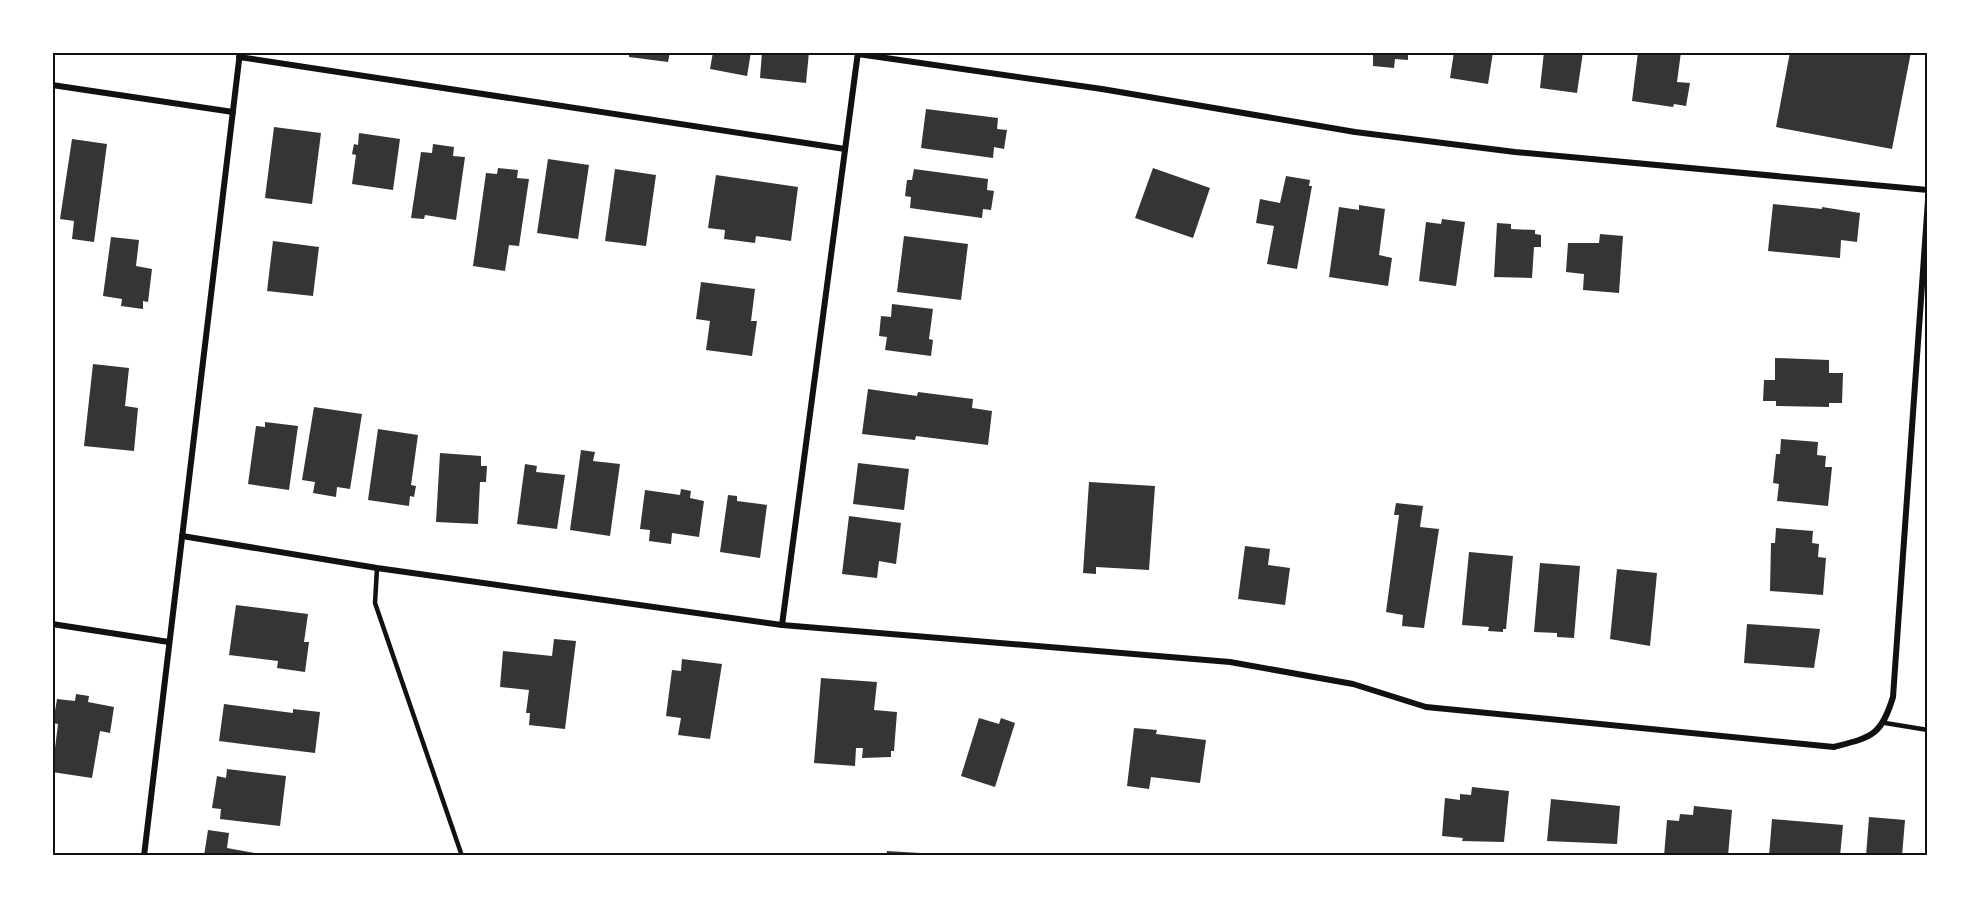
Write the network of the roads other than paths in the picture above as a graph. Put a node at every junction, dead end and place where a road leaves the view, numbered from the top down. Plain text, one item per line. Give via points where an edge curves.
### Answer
1 (858, 53) edge
2 (240, 55) edge
3 (52, 85) edge
4 (233, 112) junction
5 (845, 149) junction
6 (1928, 190) edge
7 (1928, 200) edge
8 (182, 536) junction
9 (377, 567) junction
10 (52, 624) edge
11 (782, 625) junction
12 (169, 642) junction
13 (1885, 723) junction
14 (1928, 730) edge
15 (144, 855) edge
16 (462, 855) edge

1 - 5 street
1 - 6 street via 1356,132 1503,151
2 - 4 street
2 - 5 street
3 - 4 street
4 - 8 street
5 - 11 street
7 - 13 street via 1893,697
8 - 9 street
8 - 12 street
9 - 11 street
9 - 16 lane via 375,603
10 - 12 street
11 - 13 street via 1230,662 1353,684 1426,707 1834,747 1862,739
12 - 15 street
13 - 14 lane

